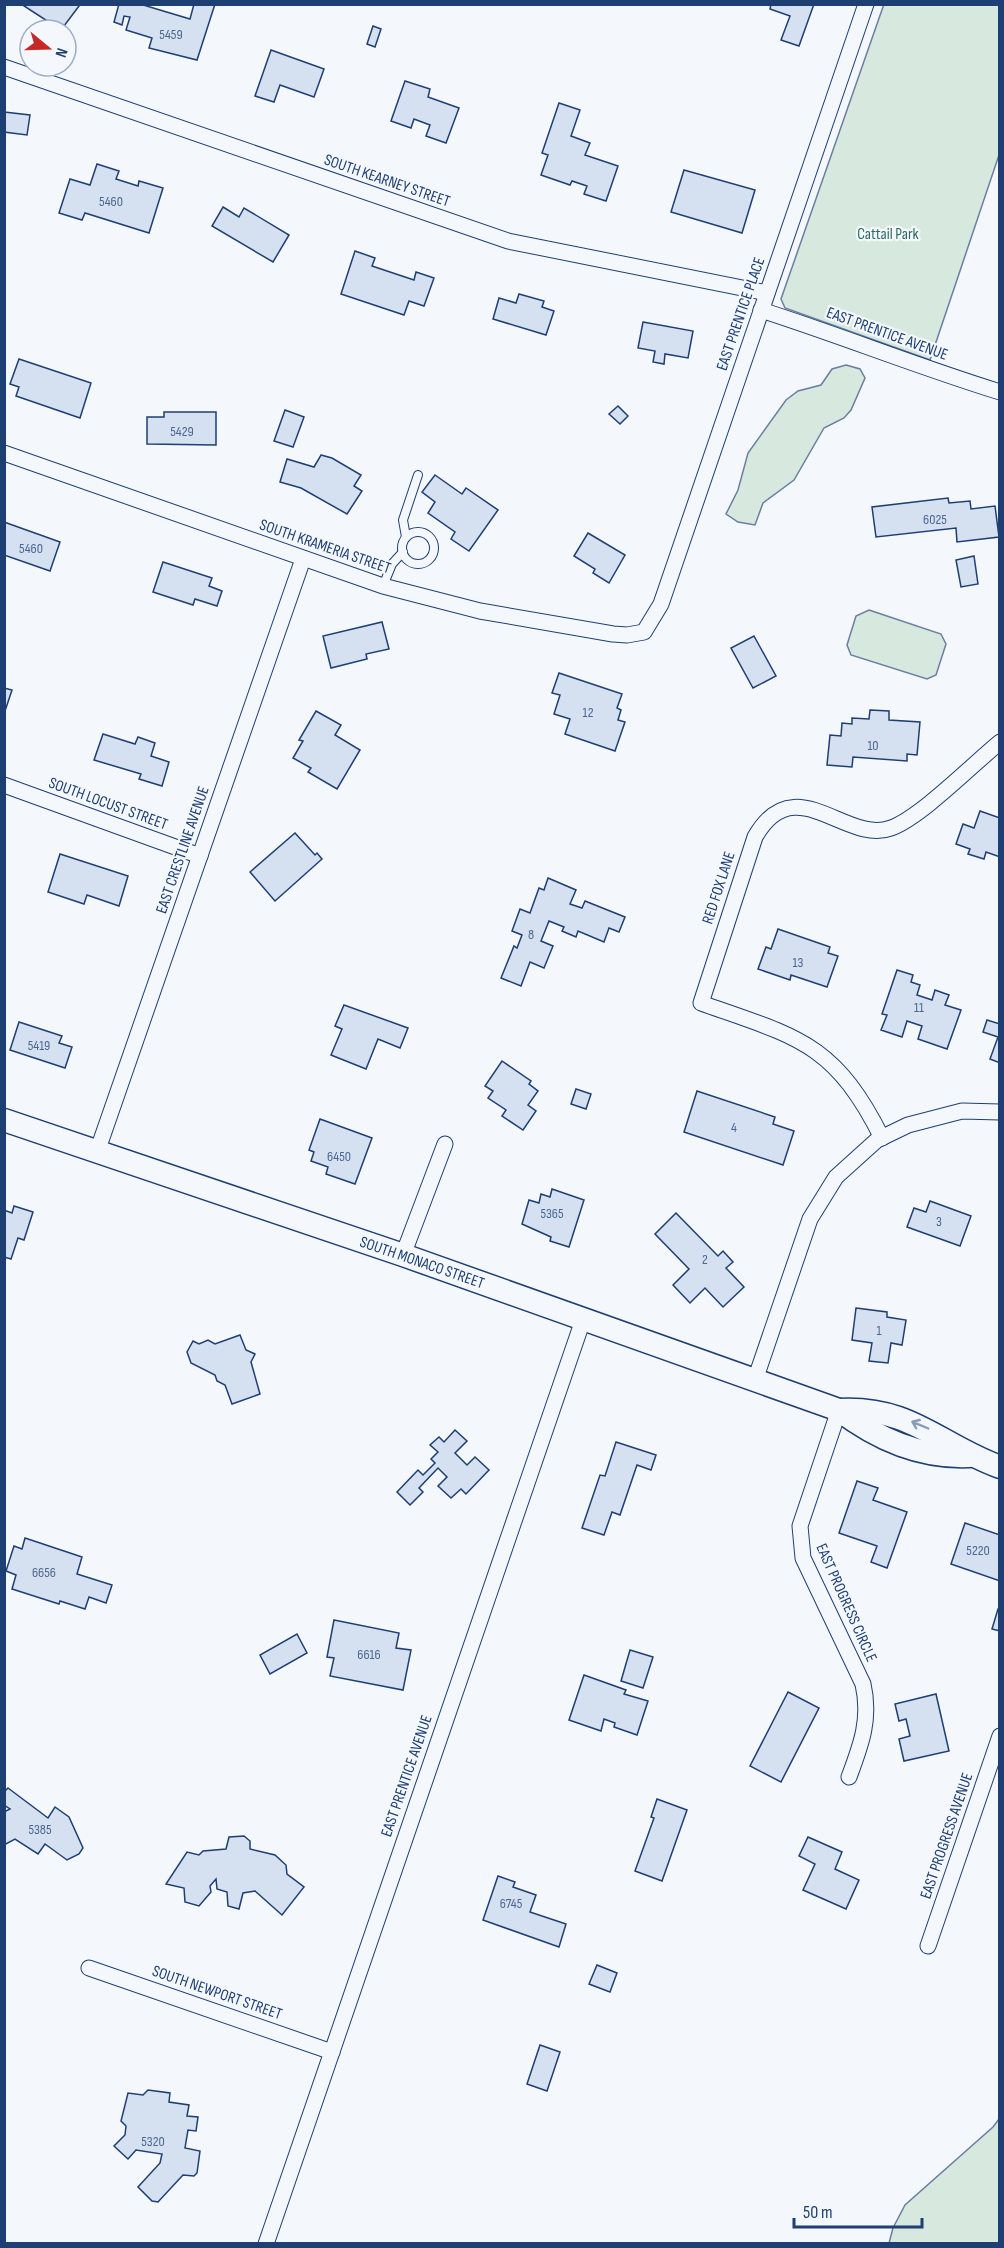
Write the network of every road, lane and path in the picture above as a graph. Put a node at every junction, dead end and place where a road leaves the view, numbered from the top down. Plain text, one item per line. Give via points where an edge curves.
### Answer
1 (866, 4) edge
2 (4, 67) edge
3 (767, 293) junction
4 (761, 310) junction
5 (999, 393) edge
6 (4, 453) edge
7 (418, 475) dead end
8 (406, 537) junction
9 (403, 552) junction
10 (303, 559) junction
11 (383, 586) junction
12 (644, 632) joint
13 (999, 742) edge
14 (4, 785) edge
15 (200, 855) junction
16 (999, 1112) edge
17 (4, 1120) edge
18 (882, 1138) junction
19 (445, 1144) dead end
20 (97, 1152) junction
21 (403, 1255) junction
22 (583, 1320) junction
23 (755, 1380) junction
24 (839, 1410) junction
25 (999, 1467) edge
26 (999, 1736) edge
27 (849, 1778) dead end
28 (928, 1946) dead end
29 (90, 1968) dead end
30 (332, 2052) junction
31 (266, 2244) edge

1 - 3 street, EAST PRENTICE PLACE
2 - 3 street, SOUTH KEARNEY STREET via 508,241
3 - 4 street, EAST PRENTICE PLACE
4 - 5 street, EAST PRENTICE AVENUE
4 - 12 street, EAST PRENTICE PLACE via 661,604
6 - 10 street, SOUTH KRAMERIA STREET
7 - 8 lane via 403,520
8 - 9 lane
8 - 9 lane via 416,532 426,534 433,542 433,552 428,560 418,564
9 - 11 lane via 392,564
10 - 11 street, SOUTH KRAMERIA STREET
10 - 15 street, EAST CRESTLINE AVENUE
11 - 12 street, SOUTH KRAMERIA STREET via 515,618 613,634
13 - 18 street, RED FOX LANE via 913,816 889,829 870,829 797,808 773,814 754,837 701,1003 784,1032 815,1049 854,1087
14 - 15 street, SOUTH LOCUST STREET
15 - 20 street, EAST CRESTLINE AVENUE
16 - 18 street via 944,1114
17 - 20 street, SOUTH MONACO STREET
18 - 23 street via 836,1177 810,1219
19 - 21 street
20 - 21 street, SOUTH MONACO STREET
21 - 22 street, SOUTH MONACO STREET
22 - 23 street, SOUTH MONACO STREET
22 - 30 street, EAST PRENTICE AVENUE
23 - 24 street, SOUTH MONACO STREET
24 - 25 street, SOUTH MONACO STREET via 895,1443 942,1456 969,1456
24 - 27 street, EAST PROGRESS CIRCLE via 800,1526 800,1542 803,1558 863,1684 867,1702 864,1737
26 - 28 street, EAST PROGRESS AVENUE
29 - 30 street, SOUTH NEWPORT STREET
30 - 31 street, EAST PRENTICE AVENUE

